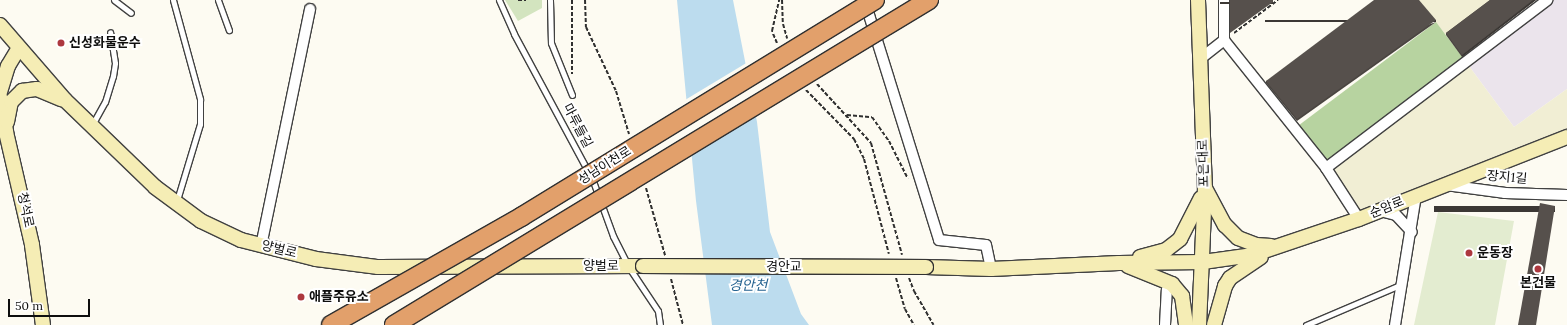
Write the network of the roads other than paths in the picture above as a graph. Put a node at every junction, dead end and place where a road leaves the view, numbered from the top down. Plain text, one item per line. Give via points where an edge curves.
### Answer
1 (114, 0) edge
2 (173, 0) edge
3 (218, 0) edge
4 (500, 0) edge
5 (550, 0) edge
6 (864, 0) edge
7 (875, 0) edge
8 (929, 0) edge
9 (1198, 0) edge
10 (1224, 0) edge
11 (1547, 0) edge
12 (310, 9) dead end
13 (131, 13) dead end
14 (0, 25) edge
15 (229, 30) dead end
16 (110, 32) dead end
17 (1224, 40) junction
18 (19, 48) junction
19 (1200, 59) junction
20 (0, 92) edge
21 (572, 95) road end
22 (0, 97) edge
23 (65, 100) junction
24 (0, 117) edge
25 (91, 126) junction
26 (6, 132) junction
27 (1567, 137) edge
28 (1326, 168) junction
29 (1444, 185) junction
30 (1205, 188) junction
31 (1567, 195) edge
32 (1416, 196) junction
33 (176, 203) junction
34 (1380, 210) junction
35 (1359, 219) junction
36 (1412, 232) junction
37 (261, 246) junction
38 (1282, 246) junction
39 (1203, 262) junction
40 (1119, 263) junction
41 (628, 266) junction
42 (643, 266) joint
43 (991, 269) junction
44 (1172, 284) junction
45 (1403, 284) junction
46 (42, 325) edge
47 (331, 325) edge
48 (394, 325) edge
49 (660, 325) edge
50 (1165, 325) edge
51 (1186, 325) edge
52 (1199, 325) edge
53 (1214, 325) edge
54 (1306, 325) edge
55 (1395, 325) edge

1 - 13 lane
2 - 33 lane via 200,106 200,124
3 - 15 lane
4 - 41 lane, 마루들길 via 514,34 593,181 613,236
5 - 21 lane via 551,43
6 - 43 street via 939,240 986,245
7 - 47 highway, 성남이천로, bridge via 521,217
8 - 48 highway, 성남이천로, bridge
9 - 19 street, 포은대로
10 - 17 street
11 - 28 street
12 - 37 street
14 - 18 street, 양벌로
16 - 25 lane via 115,63 113,76 105,102
17 - 19 street
17 - 28 street
18 - 20 street via 8,66
18 - 23 street, 양벌로
19 - 30 street, 포은대로
22 - 26 street, 청석로
23 - 25 street, 양벌로
23 - 26 street via 37,89 22,91 11,102
24 - 26 street
25 - 33 street, 양벌로
26 - 46 street, 청석로 via 26,212
27 - 29 street, 순암로
28 - 35 street
29 - 31 street, 장지1길 via 1505,193
29 - 32 street, 순암로
30 - 38 street via 1225,225 1238,238 1256,246
30 - 39 street, 포은대로
30 - 40 street via 1187,228 1173,245 1166,250
32 - 34 street, 순암로
32 - 36 street
33 - 37 street, 양벌로 via 221,231
34 - 35 street, 순암로
34 - 36 street via 1396,215
35 - 38 street, 순암로
36 - 45 street
37 - 41 street, 양벌로 via 316,259 378,267
38 - 39 street, 순암로 via 1234,258
38 - 53 street via 1230,278 1225,286
39 - 40 street, 순암로
39 - 52 street, 포은대로
40 - 43 street, 경안교
40 - 44 street
41 - 42 street, 양벌로
41 - 49 lane, 마루들길 via 658,311
42 - 43 street, 경안교, bridge
44 - 50 street via 1167,290
44 - 51 street via 1182,296
45 - 54 lane
45 - 55 street

